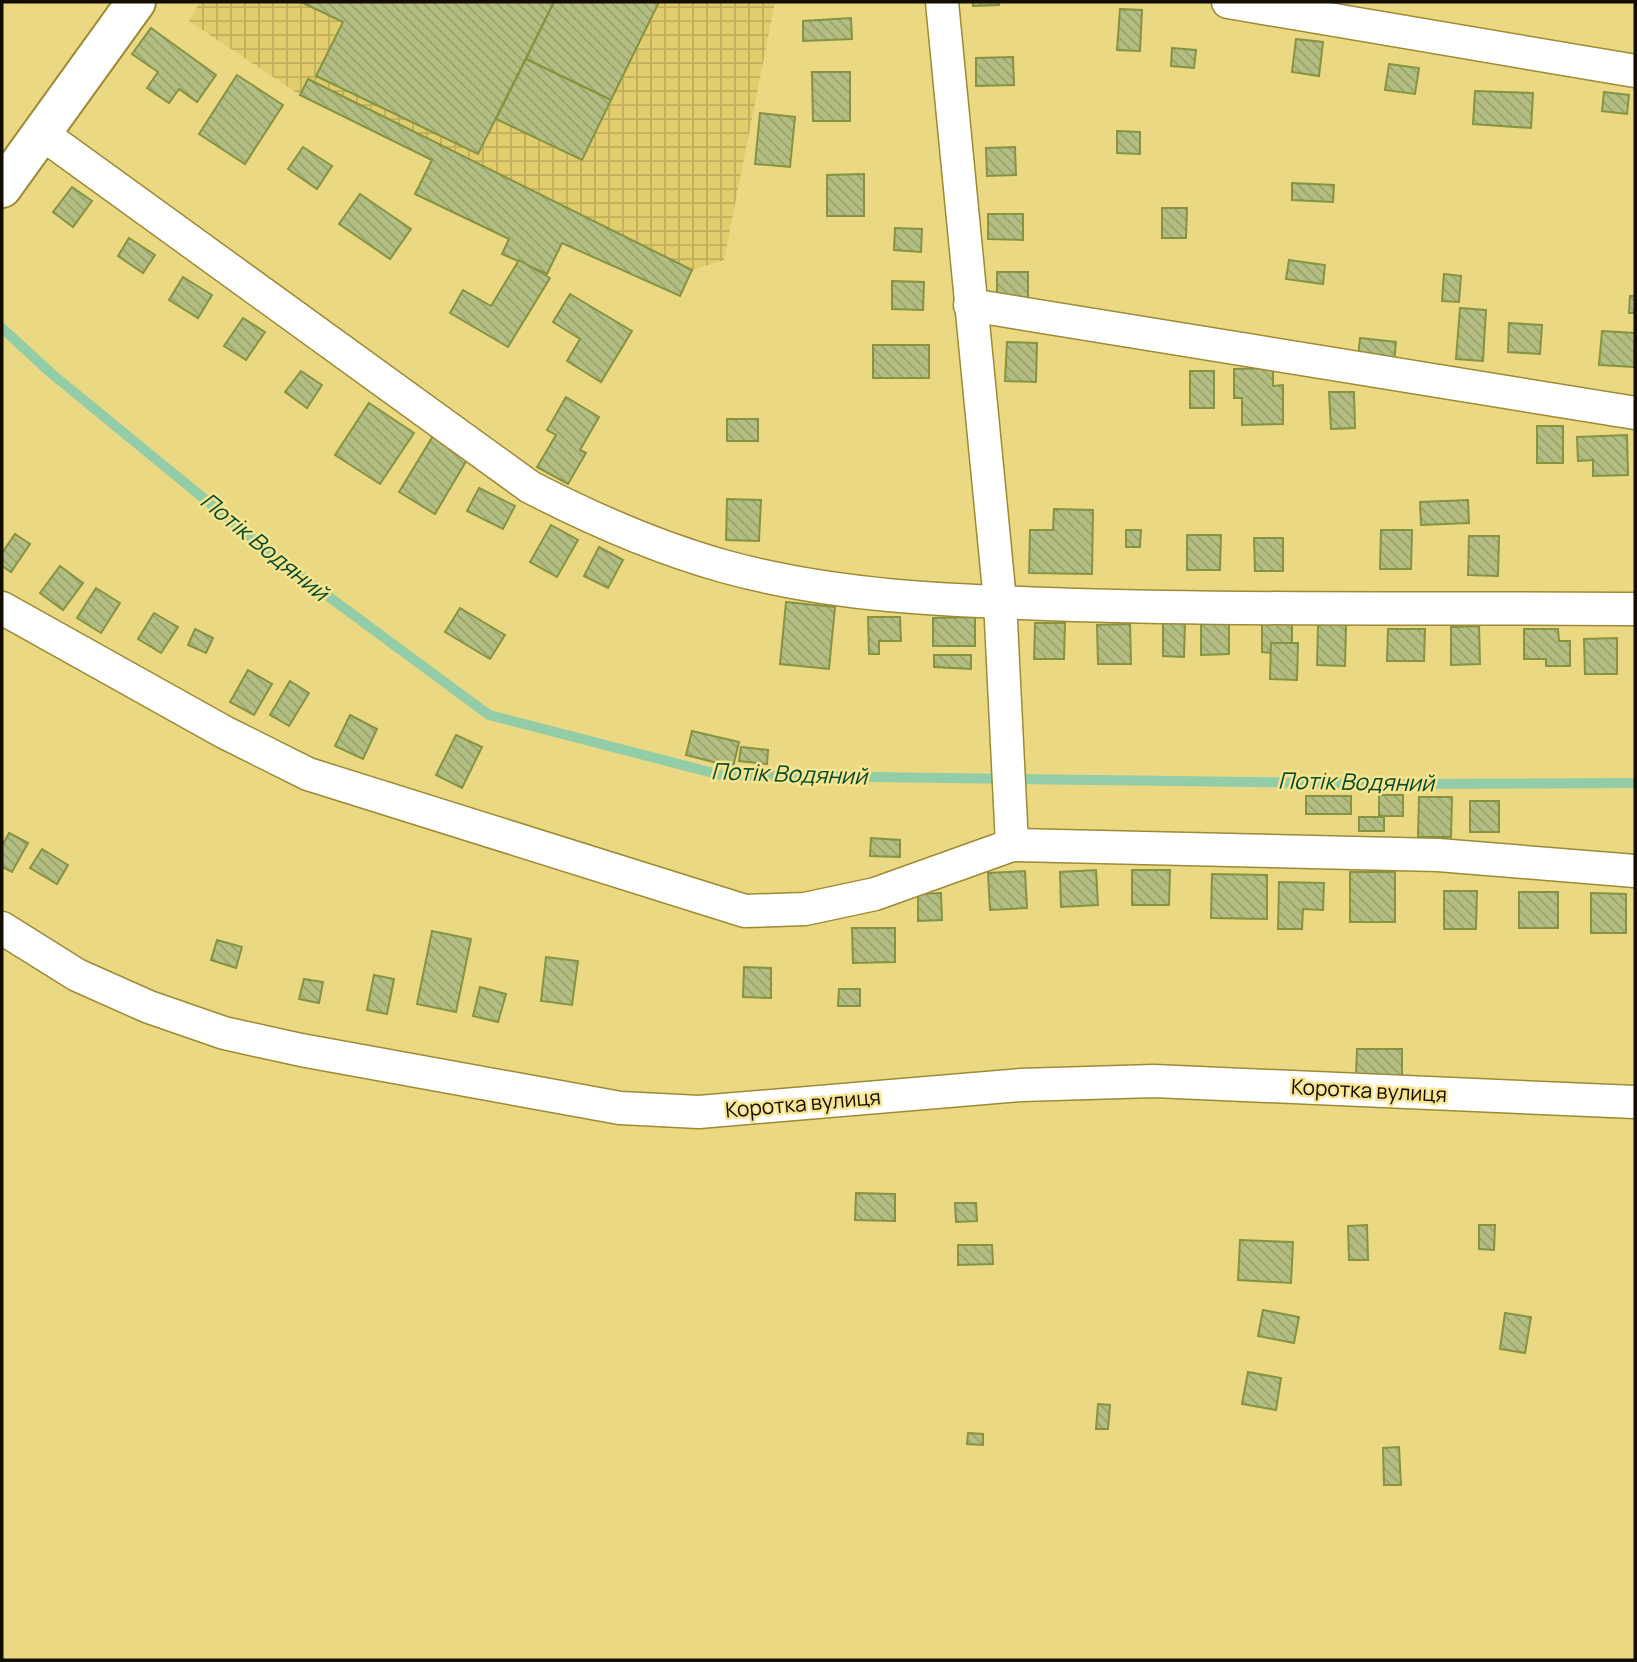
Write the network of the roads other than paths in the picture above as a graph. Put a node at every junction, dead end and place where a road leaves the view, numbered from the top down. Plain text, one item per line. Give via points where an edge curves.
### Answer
1 (136, 2) edge
2 (942, 2) edge
3 (1228, 2) edge
4 (1635, 71) edge
5 (41, 133) junction
6 (2, 188) edge
7 (970, 305) junction
8 (1635, 413) edge
9 (1000, 601) junction
10 (2, 608) edge
11 (1635, 608) edge
12 (1012, 845) junction
13 (1635, 872) edge
14 (2, 928) edge
15 (1635, 1102) edge

1 - 5 street
2 - 7 street
3 - 4 street
5 - 6 street
5 - 9 street via 530,487 592,519 712,563 792,582 861,593
7 - 8 street
7 - 9 street
9 - 11 street via 1249,609
9 - 12 street
10 - 12 street via 308,774 745,911 805,909 875,894
12 - 13 street via 1438,855
14 - 15 street, Коротка вулиця via 77,975 224,1033 620,1108 699,1112 1021,1085 1154,1081

